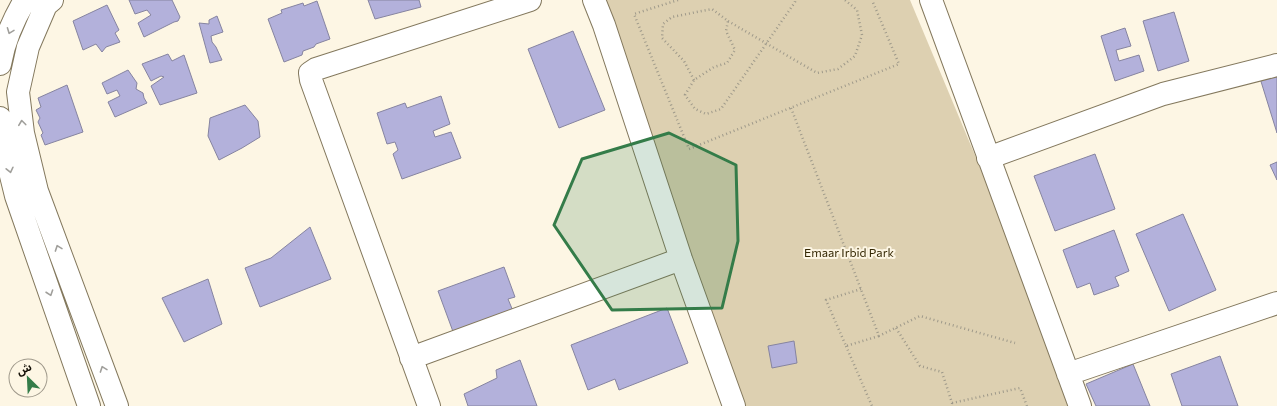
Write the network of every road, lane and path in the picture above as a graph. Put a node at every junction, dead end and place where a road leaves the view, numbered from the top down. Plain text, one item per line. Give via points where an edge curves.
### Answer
1 (25, 0) edge
2 (52, 0) edge
3 (530, 0) edge
4 (594, 0) edge
5 (678, 0) edge
6 (800, 0) edge
7 (846, 0) edge
8 (872, 0) edge
9 (931, 0) edge
10 (795, 1) edge
11 (728, 20) junction
12 (766, 43) junction
13 (0, 64) edge
14 (1277, 65) edge
15 (694, 80) junction
16 (792, 108) junction
17 (0, 118) edge
18 (988, 158) junction
19 (681, 259) junction
20 (861, 289) junction
21 (1277, 303) edge
22 (896, 328) junction
23 (879, 336) junction
24 (1015, 343) dead end
25 (846, 346) junction
26 (411, 358) junction
27 (1068, 374) junction
28 (953, 404) edge
29 (89, 406) edge
30 (117, 406) edge
31 (429, 406) edge
32 (734, 406) edge
33 (872, 406) edge
34 (1027, 406) edge
35 (1080, 406) edge

1 -> 13 street via 16,14
30 -> 2 street via 37,191 24,133 18,92 28,47 46,5
3 - 26 street via 310,73 310,80
4 - 19 street
5 - 16 path via 634,14 689,149
6 - 10 path
7 - 12 path via 857,10 862,34 855,56 838,69 818,73
8 - 16 path via 900,64
9 - 18 street
10 - 12 path
11 - 12 path
11 - 15 path via 726,31 734,50 727,63 714,67
11 - 15 path via 712,9 672,17 663,24 662,38 684,61
12 - 15 path via 721,109 706,114 695,109 685,95
14 - 18 street via 1163,94
16 - 20 path
17 -> 29 street via 16,196
18 - 27 street
19 - 26 street
19 - 32 street
20 - 23 path
20 - 25 path via 826,300
21 - 27 street
22 - 23 path
22 - 24 path via 920,316
22 - 28 path via 920,366 942,372
23 - 25 path
25 - 33 path
26 - 31 street
27 - 35 street
28 - 34 path via 1020,388

